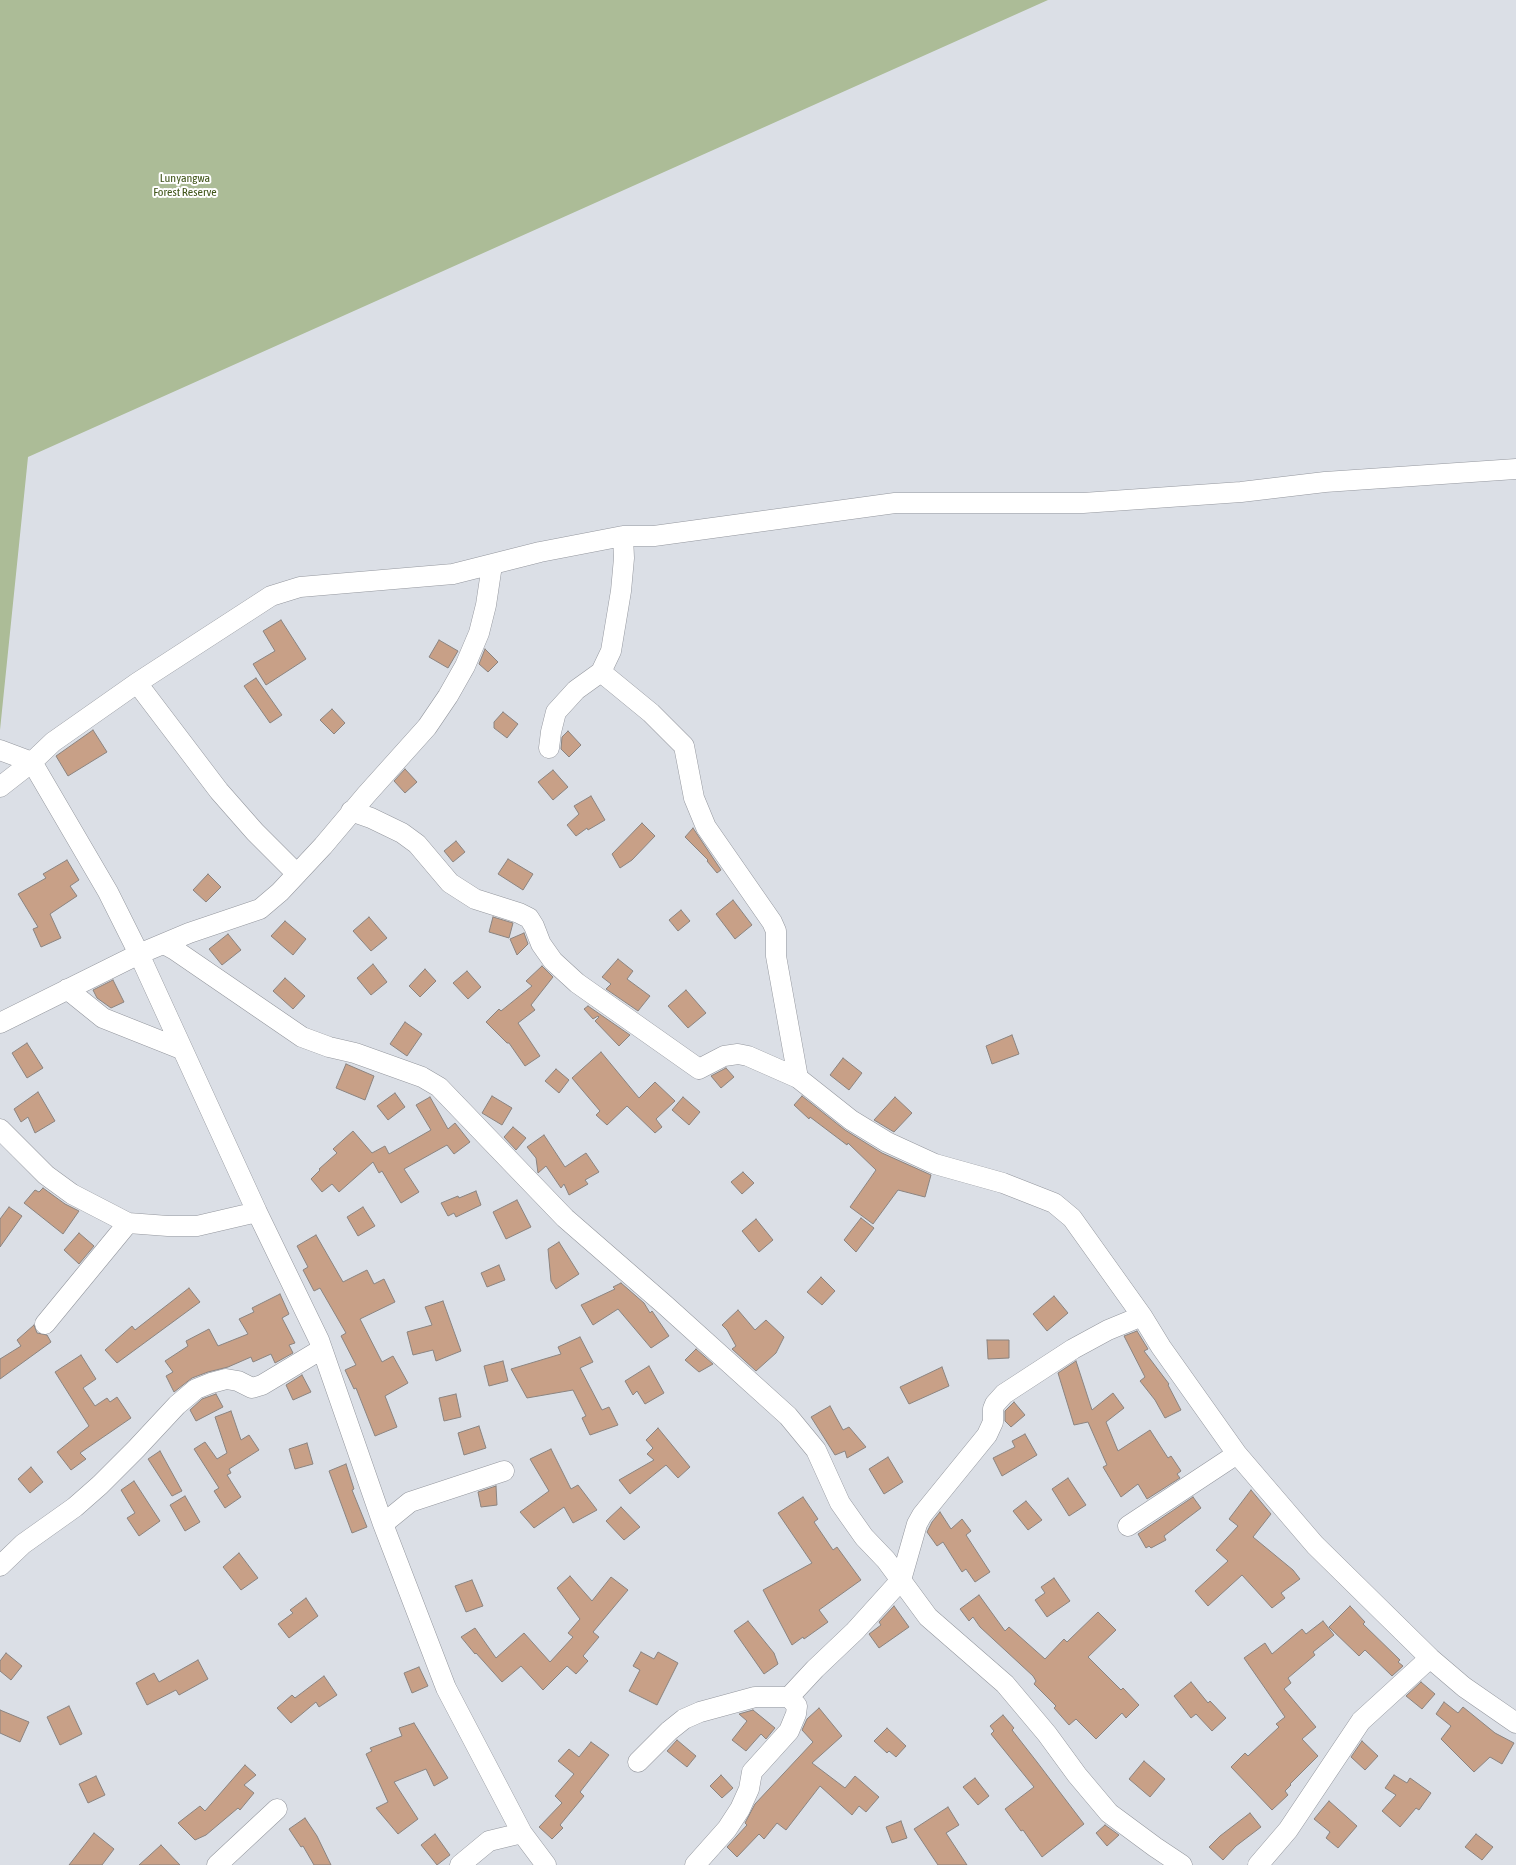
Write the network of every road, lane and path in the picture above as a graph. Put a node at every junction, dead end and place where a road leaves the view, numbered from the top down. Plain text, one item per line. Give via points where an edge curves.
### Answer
1 (1516, 469) edge
2 (623, 536) junction
3 (492, 565) junction
4 (601, 672) junction
5 (137, 683) junction
6 (549, 748) dead end
7 (0, 750) edge
8 (32, 762) junction
9 (0, 787) edge
10 (352, 812) junction
11 (297, 874) junction
12 (164, 944) junction
13 (138, 954) junction
14 (67, 989) junction
15 (0, 1023) edge
16 (181, 1049) junction
17 (798, 1078) junction
18 (0, 1129) edge
19 (257, 1212) junction
20 (128, 1223) junction
21 (1142, 1316) junction
22 (45, 1324) dead end
23 (322, 1349) junction
24 (1237, 1454) junction
25 (504, 1471) dead end
26 (383, 1524) junction
27 (1128, 1526) dead end
28 (0, 1566) edge
29 (901, 1580) junction
30 (1430, 1658) junction
31 (789, 1697) junction
32 (1516, 1723) edge
33 (638, 1762) dead end
34 (277, 1809) dead end
35 (522, 1833) junction
36 (217, 1865) edge
37 (460, 1865) edge
38 (546, 1865) edge
39 (695, 1865) edge
40 (1182, 1865) edge
41 (1258, 1865) edge

1 - 2 street via 1083,503 895,503 654,536
2 - 3 street
2 - 4 street via 618,618 611,651
3 - 5 street via 453,574 300,587 271,596
3 - 10 street via 479,634 461,674 427,727
4 - 6 street via 576,690 556,712
4 - 17 street via 651,713 684,746 694,798 706,827 772,922
5 - 8 street via 53,742
5 - 11 street via 219,792
7 - 8 street
8 - 9 street
8 - 13 street via 108,892
10 - 11 street
10 - 17 street via 402,833 417,844 450,883 475,898 529,918 553,961 577,983 699,1069 724,1056 738,1054
11 - 12 street via 260,909
12 - 13 street
12 - 29 street via 302,1037 414,1074 439,1087 565,1218 788,1416 816,1450 840,1503
13 - 14 street
13 - 16 street
14 - 15 street
14 - 16 street via 103,1018
16 - 19 street
17 - 21 street via 851,1120 887,1142 935,1164 1003,1183 1054,1203 1072,1218
18 - 20 street via 46,1175 80,1198
19 - 20 street via 197,1226
19 - 23 street
20 - 22 street
21 - 24 street
21 - 29 street via 1073,1349 1004,1394 992,1409 993,1422 987,1435 917,1524
23 - 26 street
23 - 28 street via 262,1385 252,1388 226,1379 196,1389 100,1485 23,1544
24 - 27 street
24 - 30 street via 1315,1545
25 - 26 street via 410,1502
26 - 35 street via 446,1688
29 - 31 street
29 - 40 street via 928,1617 1005,1684 1109,1813
30 - 32 street via 1464,1687
30 - 41 street via 1361,1722 1288,1830
31 - 33 street via 755,1698 692,1716 669,1731
31 - 39 street via 797,1706 789,1731 752,1772 740,1809
34 - 36 street
35 - 37 street via 489,1841
35 - 38 street

